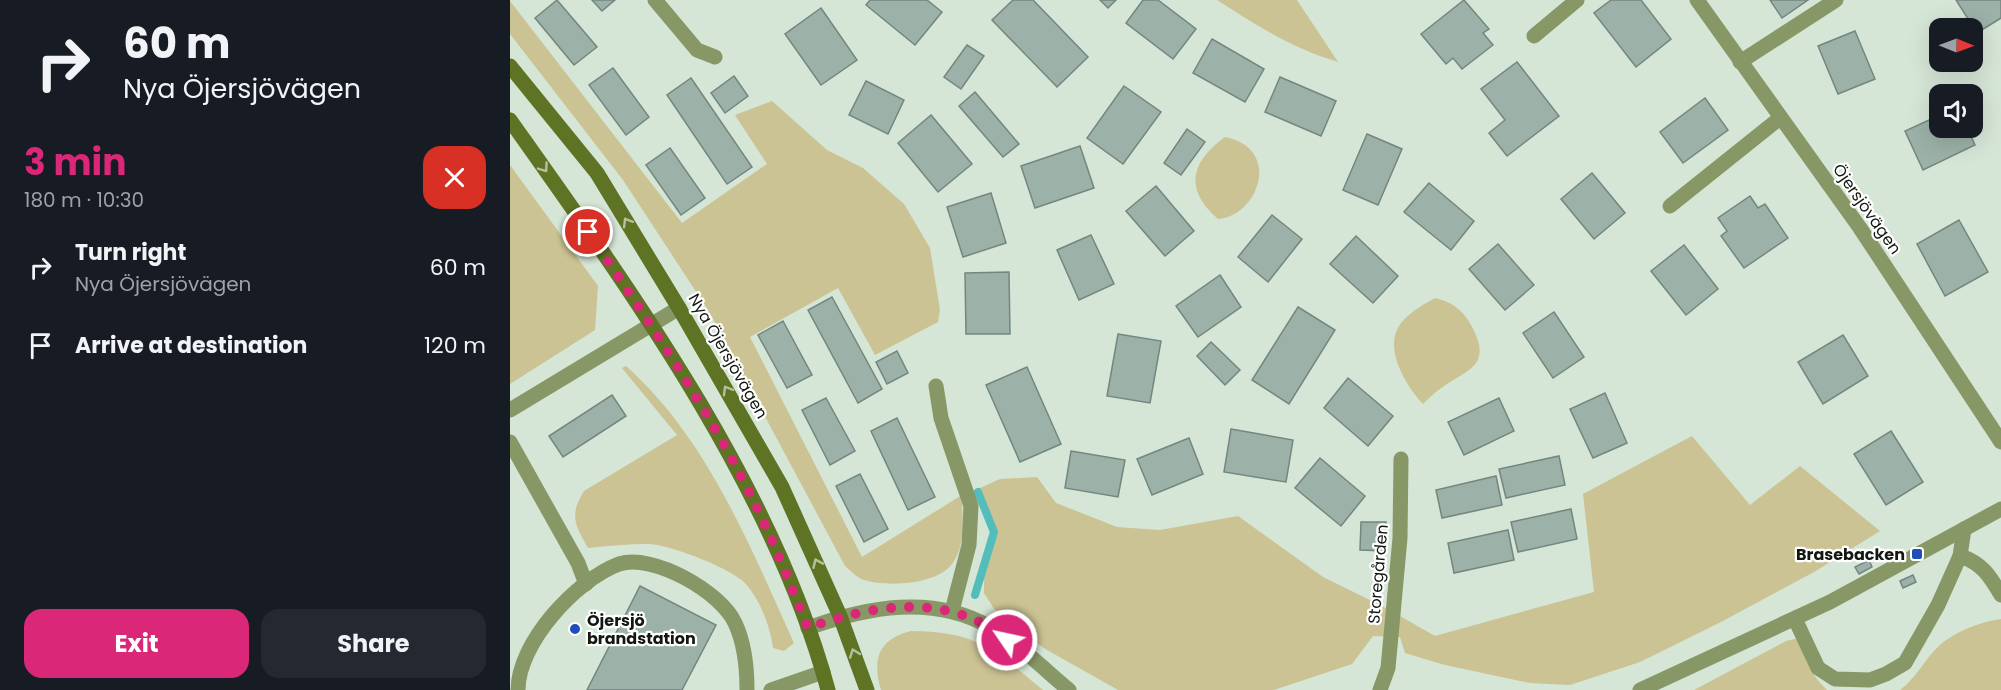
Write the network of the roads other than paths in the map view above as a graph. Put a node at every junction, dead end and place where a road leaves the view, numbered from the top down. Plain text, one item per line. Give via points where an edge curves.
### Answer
1 (655, 0) edge
2 (1577, 0) edge
3 (1698, 0) edge
4 (1836, 0) edge
5 (1534, 36) dead end
6 (715, 57) dead end
7 (1740, 62) junction
8 (510, 66) edge
9 (1780, 118) junction
10 (510, 120) edge
11 (1670, 206) dead end
12 (679, 308) junction
13 (652, 326) junction
14 (936, 386) dead end
15 (510, 410) edge
16 (510, 442) edge
17 (2001, 442) edge
18 (1401, 459) dead end
19 (2001, 509) edge
20 (1964, 529) junction
21 (1960, 556) junction
22 (586, 584) junction
23 (2001, 595) edge
24 (952, 611) junction
25 (840, 616) junction
26 (1795, 619) junction
27 (808, 628) junction
28 (823, 672) junction
29 (518, 690) edge
30 (747, 690) edge
31 (771, 690) edge
32 (828, 690) edge
33 (867, 690) edge
34 (1069, 690) edge
35 (1380, 690) edge
36 (1640, 690) edge

1 - 6 street via 697,50
2 - 5 street
3 - 7 street, Öjersjövägen
4 - 7 street
7 - 9 street, Öjersjövägen
12 -> 8 street, Nya Öjersjövägen via 597,173
9 - 11 street
9 - 17 street, Öjersjövägen via 1860,228
10 -> 13 street
12 - 13 street
25 -> 12 street, Nya Öjersjövägen via 782,487
13 - 15 street
13 - 27 street via 758,509
14 - 24 street via 941,418 971,506 969,545
16 - 22 street
18 - 35 street, Storegården via 1400,538 1388,668
19 - 20 street
20 - 21 street
20 - 26 street
21 - 23 street via 1985,569
21 - 26 street via 1905,663 1878,677 1834,680 1818,668
22 - 29 street via 540,628 525,654
22 - 30 street via 619,564 638,562 686,578 712,596 735,622 747,662
24 - 25 street via 921,606
24 - 34 street via 992,627
25 - 27 street
33 -> 25 street, Nya Öjersjövägen
26 - 36 street
27 - 28 street
28 - 31 street
28 - 32 street

